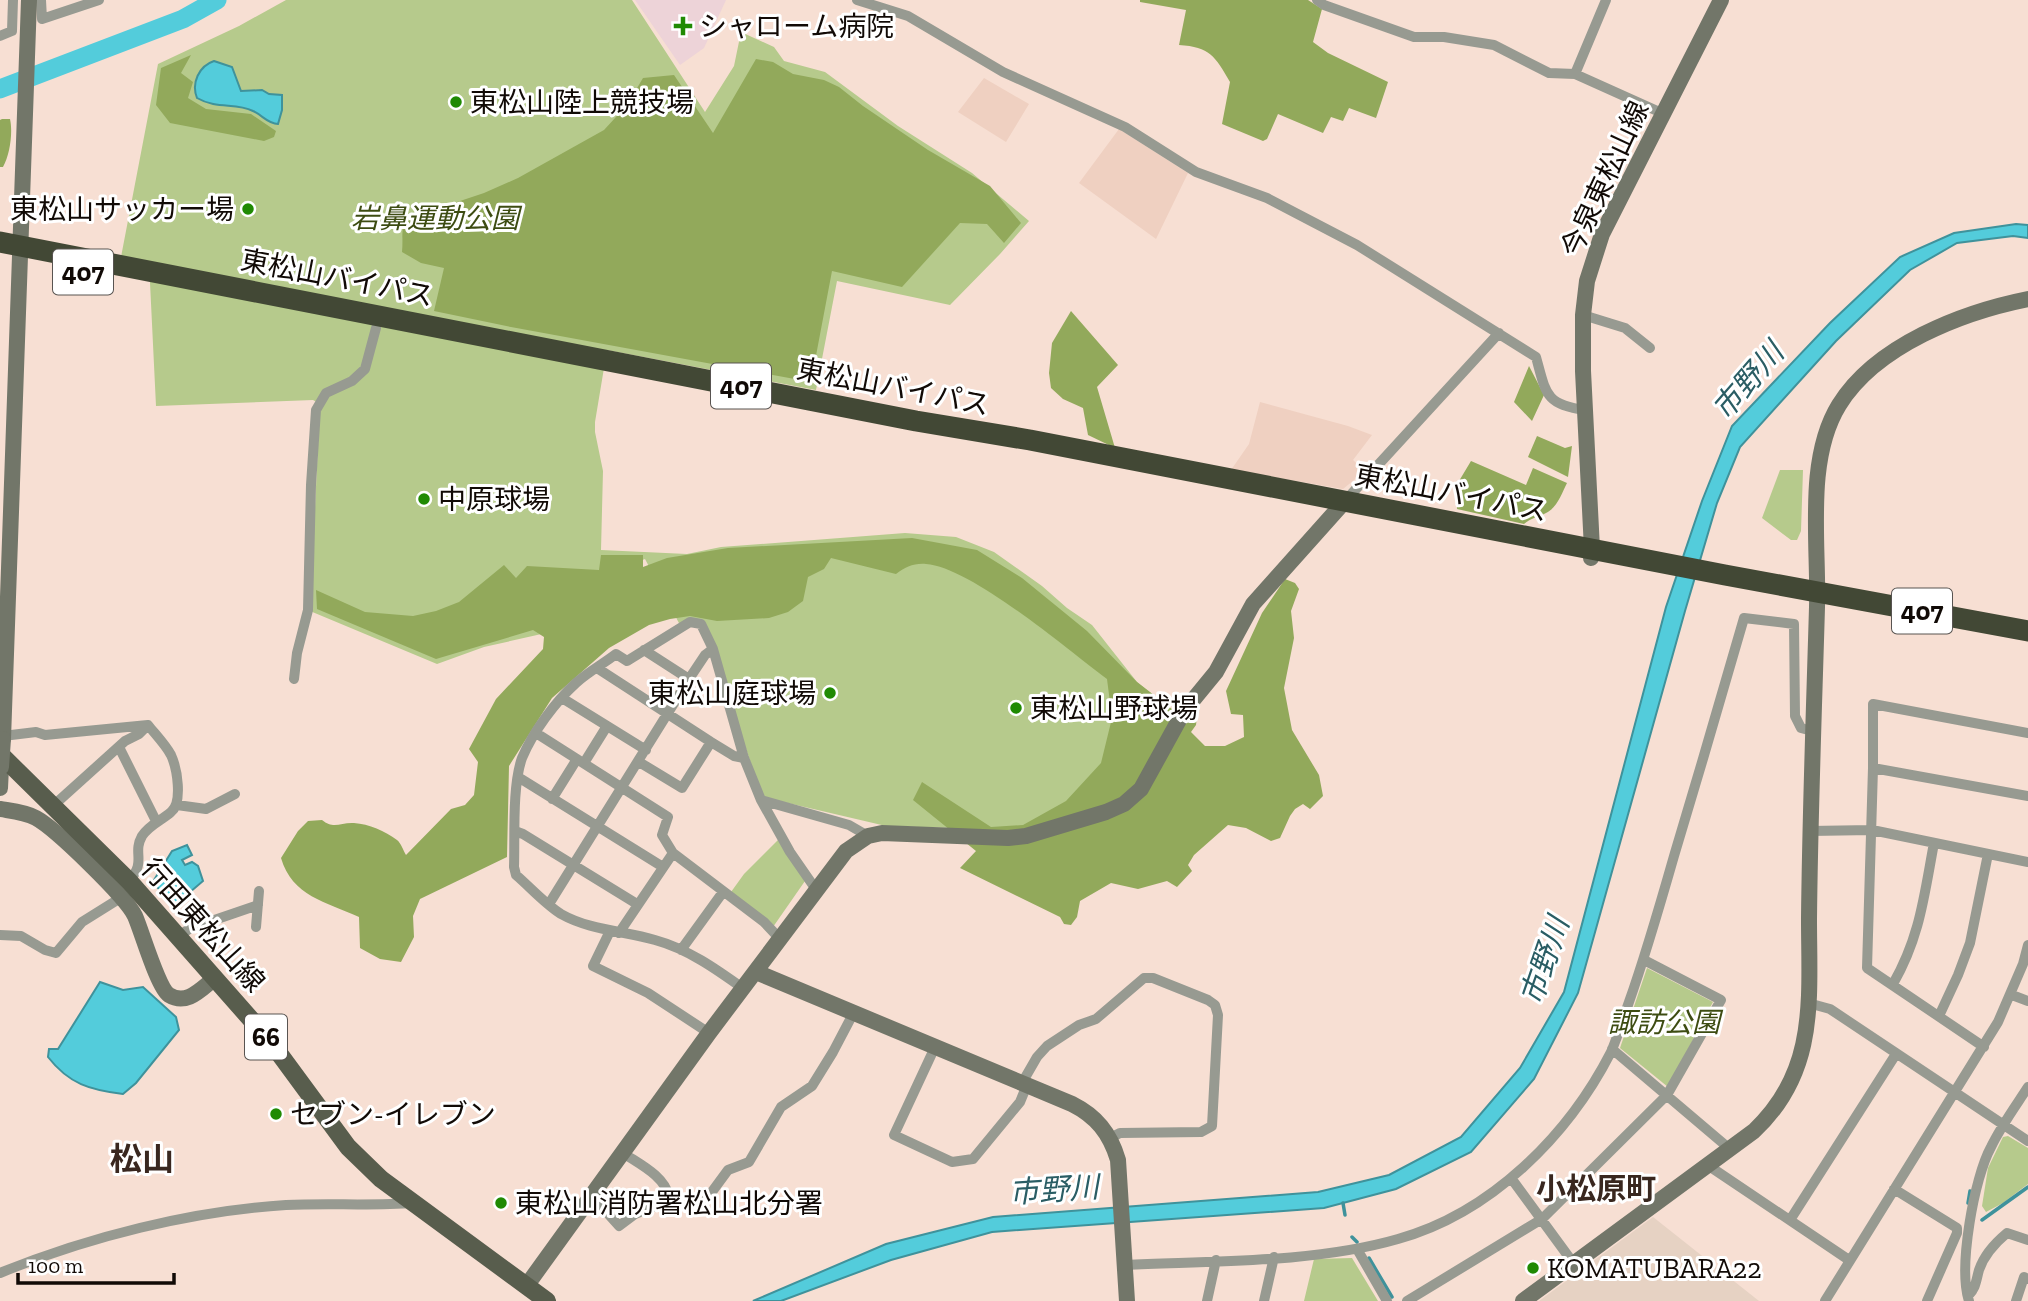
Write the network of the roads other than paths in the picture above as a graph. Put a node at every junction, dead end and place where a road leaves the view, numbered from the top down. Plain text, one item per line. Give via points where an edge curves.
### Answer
1 (13, 0) edge
2 (29, 0) edge
3 (41, 0) edge
4 (99, 0) edge
5 (858, 0) edge
6 (1317, 0) edge
7 (1606, 0) edge
8 (1721, 0) edge
9 (0, 36) edge
10 (1575, 75) junction
11 (1664, 114) junction
12 (10, 250) edge
13 (2028, 299) edge
14 (1583, 315) junction
15 (376, 328) junction
16 (1499, 333) junction
17 (1650, 348) dead end
18 (1585, 410) junction
19 (1341, 506) junction
20 (1591, 554) junction
21 (1817, 596) junction
22 (2028, 631) edge
23 (2028, 642) edge
24 (713, 649) junction
25 (644, 650) junction
26 (597, 668) junction
27 (294, 679) dead end
28 (689, 679) junction
29 (562, 698) junction
30 (668, 714) junction
31 (148, 725) junction
32 (607, 726) junction
33 (1812, 731) junction
34 (536, 733) junction
35 (2028, 733) edge
36 (711, 742) junction
37 (119, 747) junction
38 (2, 749) edge
39 (646, 750) junction
40 (744, 758) junction
41 (581, 761) junction
42 (639, 762) junction
43 (1873, 768) junction
44 (518, 777) junction
45 (0, 788) edge
46 (622, 789) junction
47 (235, 794) dead end
48 (2028, 796) edge
49 (552, 799) junction
50 (761, 800) junction
51 (54, 805) junction
52 (177, 805) junction
53 (0, 809) edge
54 (156, 821) junction
55 (598, 827) junction
56 (1872, 830) junction
57 (515, 831) junction
58 (1810, 831) junction
59 (868, 836) junction
60 (1934, 843) junction
61 (673, 853) junction
62 (1988, 854) junction
63 (2028, 862) edge
64 (575, 865) junction
65 (663, 867) junction
66 (126, 889) junction
67 (258, 891) dead end
68 (817, 891) junction
69 (723, 892) junction
70 (549, 904) junction
71 (637, 904) junction
72 (258, 905) junction
73 (256, 927) dead end
74 (614, 932) junction
75 (0, 935) edge
76 (178, 936) junction
77 (780, 939) junction
78 (2028, 945) edge
79 (681, 950) junction
80 (1644, 960) junction
81 (756, 972) junction
82 (215, 978) junction
83 (1893, 984) junction
84 (744, 989) junction
85 (2012, 995) junction
86 (2028, 1001) edge
87 (1808, 1003) junction
88 (854, 1012) junction
89 (1939, 1016) junction
90 (709, 1033) junction
91 (935, 1047) junction
92 (1984, 1047) junction
93 (1612, 1049) junction
94 (1896, 1054) junction
95 (1024, 1084) junction
96 (2028, 1087) edge
97 (1954, 1094) junction
98 (1667, 1095) junction
99 (2003, 1126) junction
100 (1110, 1138) junction
101 (2028, 1142) edge
102 (1731, 1150) junction
103 (623, 1153) junction
104 (1709, 1166) junction
105 (1511, 1178) junction
106 (1894, 1189) junction
107 (592, 1196) junction
108 (414, 1203) junction
109 (703, 1205) dead end
110 (1542, 1219) junction
111 (1790, 1220) junction
112 (2028, 1240) edge
113 (1357, 1249) junction
114 (1274, 1257) junction
115 (1216, 1260) junction
116 (1849, 1260) junction
117 (1574, 1264) junction
118 (1125, 1265) junction
119 (0, 1273) edge
120 (2028, 1279) edge
121 (527, 1285) junction
122 (1969, 1299) edge
123 (547, 1301) edge
124 (1127, 1301) edge
125 (1206, 1301) edge
126 (1264, 1301) edge
127 (1387, 1301) edge
128 (1407, 1301) edge
129 (1523, 1301) edge
130 (1825, 1301) edge
131 (1927, 1301) edge
132 (2016, 1301) edge

1 - 9 street via 12,31
2 - 12 street via 25,120
3 - 4 street via 42,19
5 - 16 street via 908,16 1003,72 1125,127 1196,172 1267,198 1357,245
6 - 10 street via 1414,37 1494,45 1549,73
7 - 10 street
8 - 11 street, 今泉東松山線
10 - 11 street
11 - 14 street, 今泉東松山線 via 1602,234 1587,281
12 - 15 highway, 東松山バイパス / 407
12 - 19 highway, 東松山バイパス / 407 via 1030,440
12 - 38 street
13 - 21 street via 1971,313 1926,333 1870,370 1840,402 1822,440 1819,461
14 - 17 street via 1625,328
14 - 18 street, 今泉東松山線
15 - 19 highway, 東松山バイパス / 407
15 - 27 street via 365,369 326,393 316,410 308,610
16 - 18 street via 1536,358 1553,401
16 - 19 street
18 - 20 street, 今泉東松山線
19 - 20 highway, 東松山バイパス / 407
19 - 59 street via 1253,604 1216,672 1184,711 1141,789 1124,804 1008,838 927,833
20 - 21 highway, 東松山バイパス / 407
21 - 22 highway, 407
21 - 23 highway, 407
21 - 33 street
24 - 25 street via 701,624 690,622
24 - 28 street
24 - 40 street
25 - 26 street via 627,661 616,654
25 - 28 street
26 - 29 street
26 - 30 street
28 - 30 street
29 - 32 street
29 - 34 street
30 - 36 street
30 - 39 street
31 - 37 street
31 - 38 street via 45,735 36,732
31 - 52 street via 174,764
32 - 39 street
32 - 41 street
33 - 58 street
33 - 80 street via 1801,728 1795,716 1794,624 1744,618
34 - 41 street
34 - 44 street
35 - 43 street via 1873,704
36 - 40 street
36 - 42 street via 682,788
37 - 51 street
37 - 54 street
38 - 45 street
38 - 51 main road, 行田東松山線 / 66
39 - 42 street
40 - 50 street
41 - 46 street
41 - 49 street
42 - 46 street
43 - 48 street
43 - 56 street
44 - 49 street
44 - 57 street
46 - 55 street
46 - 61 street via 668,817 662,835
47 - 52 street via 206,809
49 - 55 street
50 - 59 street via 849,825
50 - 68 street
51 - 66 main road, 行田東松山線 / 66
52 - 54 street
53 - 66 street via 42,821
54 - 66 street via 140,841 140,865
55 - 64 street
55 - 65 street
56 - 58 street
56 - 60 street
56 - 83 street via 1867,968
57 - 64 street
57 - 70 street via 516,875
58 - 87 street
59 - 68 street via 846,851
60 - 62 street
60 - 83 street via 1918,928
61 - 65 street
61 - 69 street
62 - 63 street
62 - 89 street via 1970,943
64 - 70 street
64 - 71 street
65 - 71 street
66 - 75 street via 82,922 56,953 21,936
66 - 76 main road, 行田東松山線 / 66
66 - 82 street via 164,991 186,999
67 - 72 street
68 - 77 street
69 - 77 street
69 - 79 street
70 - 74 street via 561,914
71 - 74 street
72 - 73 street
72 - 76 street
74 - 79 street
74 - 90 street via 593,965 648,993
76 - 82 main road, 行田東松山線 / 66
77 - 81 street
78 - 85 street
79 - 84 street
80 - 93 street
80 - 98 street via 1721,1000
81 - 84 street
81 - 88 street
82 - 108 main road, 行田東松山線 / 66 via 270,1041 348,1147
83 - 89 street
84 - 90 street
85 - 86 street
85 - 92 street
87 - 94 street via 1830,1009
87 - 102 street via 1803,1052 1790,1086 1765,1121
88 - 91 street
88 - 109 street via 812,1086 780,1107 749,1162 728,1170
89 - 92 street
90 - 103 street
91 - 95 street
91 - 95 street via 894,1135 952,1162 973,1160 1020,1102
92 - 97 street
93 - 98 street
93 - 105 street via 1563,1126
94 - 97 street
94 - 111 street
95 - 100 street via 1082,1109
95 - 100 street via 1047,1046 1096,1019 1144,978 1215,1005 1212,1126 1200,1132 1120,1133
96 - 99 street
97 - 99 street
97 - 106 street
98 - 102 street
98 - 110 street
99 - 101 street
99 - 122 street via 1989,1149 1979,1182 1965,1262
100 - 118 street via 1118,1160
102 - 104 street
103 - 107 street
103 - 107 street via 657,1177 669,1197 619,1226
104 - 111 street
104 - 117 street
105 - 110 street
105 - 113 street via 1431,1227
106 - 116 street
106 - 131 street via 1957,1228
107 - 121 street
108 - 119 street via 287,1205 166,1222
108 - 121 main road, 行田東松山線 / 66
110 - 117 street
110 - 128 street
111 - 116 street
112 - 122 street via 2007,1233 1995,1243
113 - 114 street
113 - 127 street
114 - 115 street
114 - 126 street
115 - 118 street
115 - 125 street
116 - 130 street
117 - 129 street
118 - 124 street
120 - 132 street via 2024,1277
121 - 123 main road, 行田東松山線 / 66

